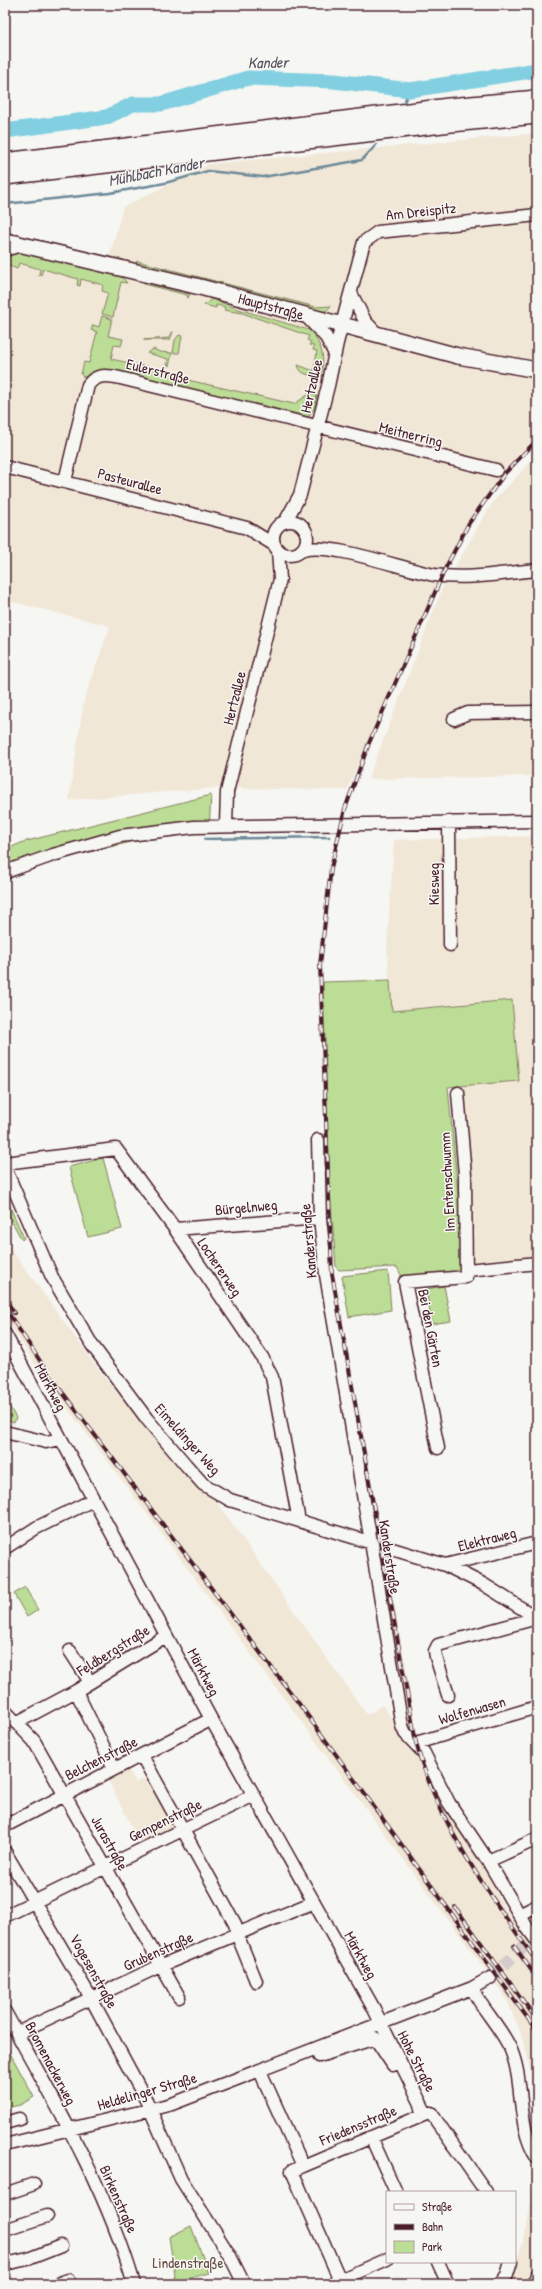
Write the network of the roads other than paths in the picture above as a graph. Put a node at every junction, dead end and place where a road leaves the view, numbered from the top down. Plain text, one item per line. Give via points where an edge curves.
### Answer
1 (537, 99) edge
2 (537, 115) edge
3 (5, 162) edge
4 (5, 176) edge
5 (537, 215) edge
6 (9, 244) edge
7 (351, 293) junction
8 (306, 316) junction
9 (342, 325) junction
10 (378, 335) junction
11 (335, 354) junction
12 (537, 370) edge
13 (318, 427) junction
14 (5, 468) edge
15 (496, 470) dead end
16 (65, 481) junction
17 (300, 496) junction
18 (281, 525) junction
19 (247, 528) junction
20 (304, 529) junction
21 (276, 547) junction
22 (330, 549) junction
23 (298, 553) junction
24 (537, 570) edge
25 (280, 579) junction
26 (537, 712) edge
27 (454, 719) dead end
28 (537, 821) edge
29 (449, 822) junction
30 (226, 825) junction
31 (5, 872) edge
32 (450, 945) dead end
33 (458, 1093) dead end
34 (318, 1140) dead end
35 (5, 1163) edge
36 (5, 1168) edge
37 (320, 1218) junction
38 (175, 1229) junction
39 (537, 1263) edge
40 (467, 1270) junction
41 (5, 1334) edge
42 (6, 1434) edge
43 (60, 1439) junction
44 (438, 1448) dead end
45 (93, 1500) junction
46 (299, 1521) junction
47 (372, 1542) junction
48 (537, 1543) edge
49 (5, 1548) edge
50 (445, 1565) junction
51 (537, 1618) edge
52 (166, 1636) junction
53 (70, 1651) dead end
54 (90, 1682) junction
55 (76, 1691) junction
56 (448, 1695) dead end
57 (537, 1707) edge
58 (5, 1711) edge
59 (211, 1719) junction
60 (16, 1723) junction
61 (416, 1743) junction
62 (142, 1756) junction
63 (114, 1768) junction
64 (65, 1794) junction
65 (254, 1795) junction
66 (5, 1826) edge
67 (184, 1829) junction
68 (537, 1839) edge
69 (5, 1852) edge
70 (488, 1861) junction
71 (105, 1867) junction
72 (35, 1900) junction
73 (314, 1902) junction
74 (537, 1906) edge
75 (519, 1915) junction
76 (5, 1916) edge
77 (237, 1934) junction
78 (534, 1940) edge
79 (160, 1966) junction
80 (490, 1978) tunnel mouth
81 (256, 1981) dead end
82 (472, 1988) junction
83 (179, 1997) dead end
84 (91, 1998) junction
85 (5, 2012) edge
86 (380, 2023) junction
87 (17, 2033) junction
88 (375, 2038) joint
89 (294, 2057) junction
90 (260, 2071) junction
91 (150, 2109) junction
92 (426, 2114) junction
93 (18, 2119) dead end
94 (5, 2123) edge
95 (69, 2129) junction
96 (371, 2137) junction
97 (5, 2145) edge
98 (537, 2158) edge
99 (303, 2166) junction
100 (34, 2184) dead end
101 (396, 2191) edge
102 (485, 2191) edge
103 (5, 2194) edge
104 (47, 2216) dead end
105 (5, 2230) edge
106 (61, 2246) dead end
107 (386, 2258) edge
108 (438, 2263) edge
109 (512, 2263) edge
110 (5, 2264) edge
111 (537, 2275) edge
112 (337, 2282) edge
113 (134, 2284) edge
114 (244, 2284) edge
115 (448, 2284) edge
116 (500, 2284) edge
117 (533, 2284) edge

1 - 3 highway via 442,108
2 - 4 highway via 435,124
5 - 7 street, Am Dreispitz via 378,232 364,242
6 - 8 main road, Hauptstraße via 184,284
7 - 9 street, Am Dreispitz
7 - 10 street via 365,321
8 - 9 main road, Hauptstraße
8 - 11 street, Hertzallee via 326,337
9 - 10 main road, Hauptstraße
9 - 11 street, Hertzallee
10 - 12 main road, Hauptstraße via 477,361
11 - 13 street, Hertzallee
13 - 15 street, Meitnerring
13 - 16 street, Eulerstraße via 103,376 94,379 86,394
13 - 17 street, Hertzallee
14 - 16 street, Pasteurallee
16 - 19 street, Pasteurallee
17 - 18 street, Hertzallee
17 - 20 street, Hertzallee
18 - 19 street, Pasteurallee
18 - 20 street via 296,522
18 - 21 street, Hertzallee via 273,536
19 - 21 street, Pasteurallee
20 - 22 street
20 - 23 street, Hertzallee via 307,543
21 - 23 street via 284,555
21 - 25 street, Hertzallee
22 - 23 street
22 - 24 street via 434,575 458,577
23 - 25 street, Hertzallee
25 - 30 street, Hertzallee via 227,792
26 - 27 street via 468,713
28 - 29 street
29 - 30 street
29 - 32 street, Kiesweg
30 - 31 street via 120,836
33 - 40 street, Im Entenschwumm
34 - 37 street, Kanderstraße
35 - 38 street, Lochererweg via 116,1150
36 - 46 street, Eimeldinger Weg via 43,1257 78,1323 147,1419 204,1484 230,1500
37 - 38 street, Bürgelnweg
37 - 47 street, Kanderstraße via 326,1275
38 - 46 street, Lochererweg via 262,1357 272,1377
39 - 40 street
40 - 44 street, Bei den Gärten via 466,1277 405,1282
41 - 43 street, Märktweg
42 - 43 street via 46,1442
43 - 45 street, Märktweg
45 - 49 street via 36,1528
45 - 52 street, Märktweg
46 - 47 street, Eimeldinger Weg
47 - 50 street, Eimeldinger Weg
47 - 61 street, Kanderstraße via 402,1726 405,1733
48 - 50 street, Elektraweg
50 - 51 street, Eimeldinger Weg via 483,1584
51 - 56 street via 438,1645 436,1657
52 - 54 street, Feldbergstraße
52 - 59 street, Märktweg
53 - 54 street
54 - 55 street, Feldbergstraße
55 - 60 street, Feldbergstraße
55 - 63 street, Feldbergstraße
57 - 61 street, Wolfenwasen
58 - 60 street, Jurastraße
59 - 62 street, Belchenstraße
59 - 65 street, Märktweg
60 - 64 street, Jurastraße via 34,1741
61 - 70 street, Kanderstraße via 424,1753 449,1803
62 - 63 street, Belchenstraße
62 - 67 street
63 - 64 street, Belchenstraße
64 - 66 street, Belchenstraße
64 - 71 street, Jurastraße
65 - 67 street, Gempenstraße
65 - 73 street, Märktweg
67 - 71 street, Gempenstraße
67 - 77 street via 235,1924
68 - 70 street
69 - 72 street, Vogesenstraße
70 - 75 street, Kanderstraße
71 - 72 street, Gempenstraße
71 - 79 street, Jurastraße
72 - 76 street, Gempenstraße
72 - 84 street, Vogesenstraße
73 - 77 street, Grubenstraße
73 - 86 street, Märktweg
74 - 75 street
75 - 78 street, Kanderstraße, bridge
77 - 79 street, Grubenstraße
77 - 81 street
79 - 83 street, Jurastraße
79 - 84 street, Grubenstraße
80 - 82 street, Heldelinger Straße
82 - 86 street, Heldelinger Straße
82 - 98 street via 511,2050 526,2136
84 - 87 street, Grubenstraße
84 - 91 street, Vogesenstraße
85 - 87 street, Bromenackerweg
86 - 89 street, Heldelinger Straße
86 - 92 street, Hohe Straße
87 - 95 street, Bromenackerweg
88 - 89 street, Heldelinger Straße via 297,2063
88 - 92 street, Hohe Straße via 417,2106
89 - 90 street, Heldelinger Straße
90 - 91 street, Heldelinger Straße via 172,2104
90 - 99 street
91 - 95 street, Heldelinger Straße
91 - 114 street via 181,2179 230,2256
92 - 96 street, Friedensstraße
92 - 102 street, Hohe Straße via 431,2113
93 - 94 street
95 - 97 street, Heldelinger Straße
95 - 113 street, Birkenstraße via 119,2235
96 - 99 street, Friedensstraße
96 - 101 street
99 - 112 street via 292,2171
100 - 103 street
104 - 105 street
106 - 110 street via 28,2259
107 - 112 street
108 - 115 street
109 - 116 street
111 - 117 street

